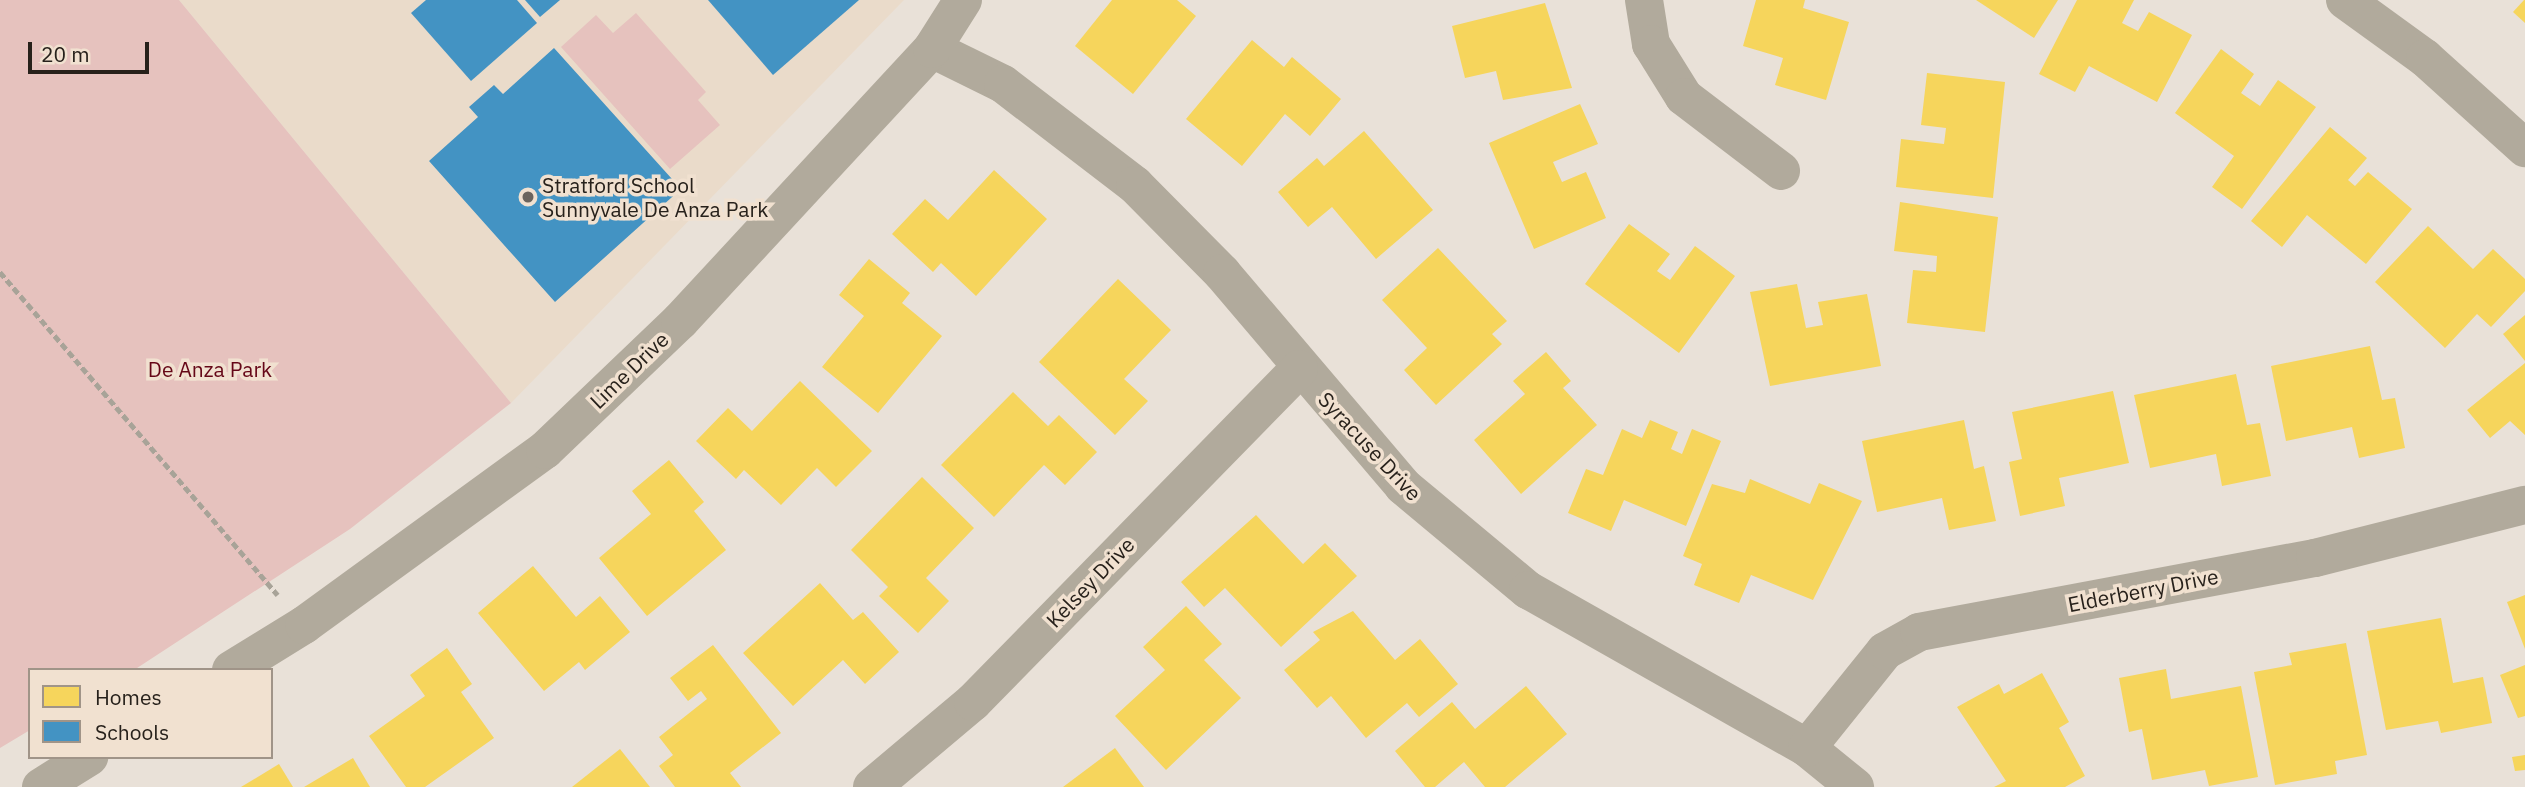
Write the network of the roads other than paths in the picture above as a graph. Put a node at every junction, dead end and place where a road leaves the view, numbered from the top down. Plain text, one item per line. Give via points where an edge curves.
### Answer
1 (963, 0) edge
2 (1644, 0) edge
3 (2345, 0) edge
4 (932, 49) junction
5 (2525, 148) edge
6 (1781, 171) dead end
7 (1299, 369) junction
8 (2525, 505) edge
9 (234, 668) edge
10 (1807, 748) junction
11 (86, 759) edge
12 (41, 787) edge
13 (872, 787) edge
14 (1855, 787) edge

1 - 4 street, Lime Drive
2 - 6 street via 1651,44 1684,97
3 - 5 street via 2425,58
4 - 7 street, Syracuse Drive via 1003,84 1135,185 1222,273
4 - 9 street, Lime Drive via 680,321 545,450 304,625
7 - 10 street, Syracuse Drive via 1403,486 1528,590
7 - 13 street, Kelsey Drive via 973,702
8 - 10 street, Elderberry Drive via 2315,558 1919,632 1885,651
10 - 14 street, Syracuse Drive
11 - 12 street

